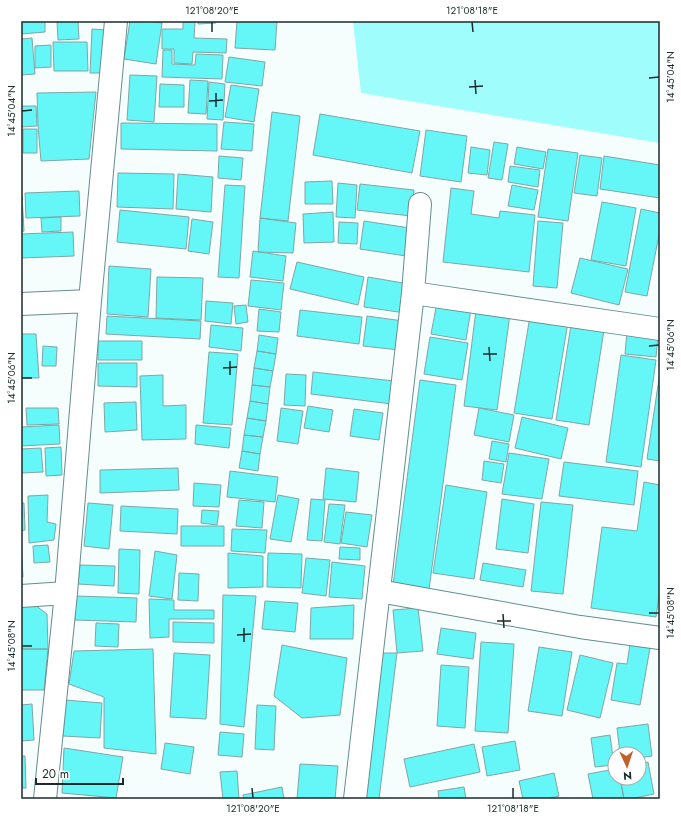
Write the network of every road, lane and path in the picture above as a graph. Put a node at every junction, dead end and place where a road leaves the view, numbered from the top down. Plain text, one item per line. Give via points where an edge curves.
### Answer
1 (116, 21) edge
2 (420, 204) dead end
3 (413, 293) junction
4 (90, 301) junction
5 (21, 304) edge
6 (660, 329) edge
7 (379, 591) junction
8 (66, 593) junction
9 (21, 596) edge
10 (660, 638) edge
11 (45, 799) edge
12 (354, 799) edge

1 - 4 street
2 - 3 street
3 - 6 street
3 - 7 street
4 - 5 street
4 - 8 street
7 - 10 street via 580,627
7 - 12 street
8 - 9 street
8 - 11 street

